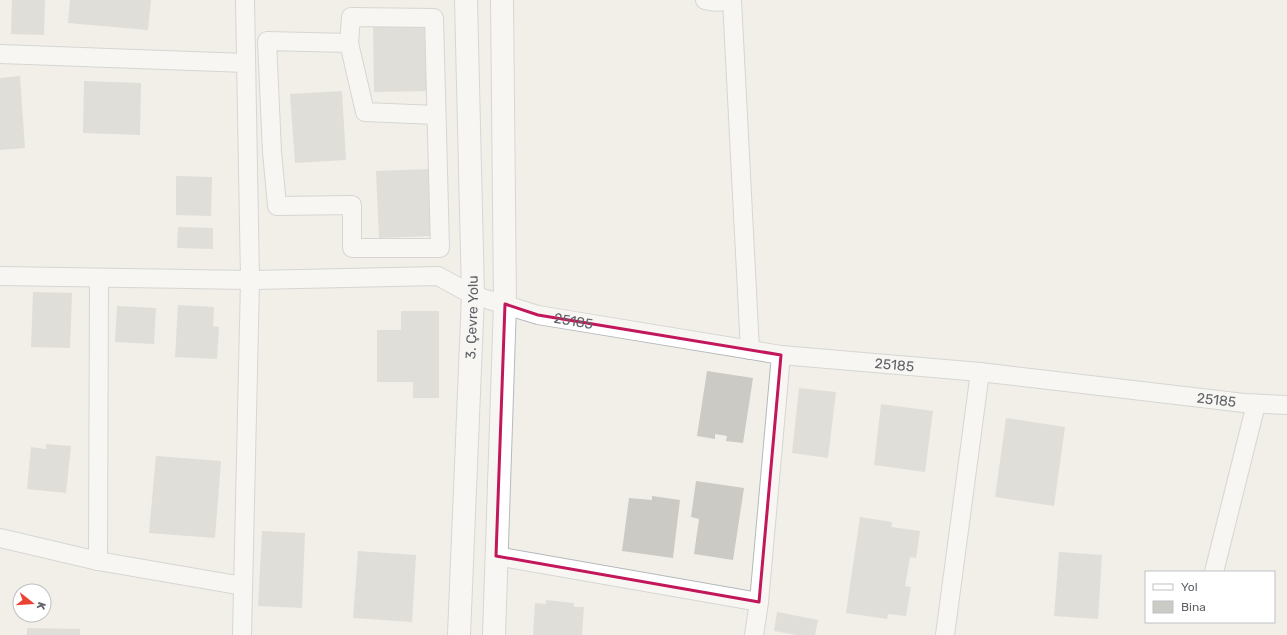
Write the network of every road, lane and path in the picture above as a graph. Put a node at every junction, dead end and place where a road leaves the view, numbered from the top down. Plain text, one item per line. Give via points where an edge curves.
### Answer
1 (245, 0) edge
2 (466, 0) edge
3 (502, 0) edge
4 (705, 0) edge
5 (728, 0) edge
6 (732, 0) edge
7 (349, 43) junction
8 (0, 54) edge
9 (246, 63) junction
10 (436, 115) junction
11 (248, 152) junction
12 (272, 152) junction
13 (0, 276) edge
14 (99, 278) junction
15 (250, 280) junction
16 (473, 294) junction
17 (505, 304) junction
18 (750, 350) junction
19 (781, 355) junction
20 (980, 372) junction
21 (1256, 404) junction
22 (1287, 405) edge
23 (0, 538) edge
24 (496, 556) junction
25 (98, 561) junction
26 (1214, 571) edge
27 (243, 586) junction
28 (759, 602) junction
29 (242, 635) edge
30 (459, 635) edge
31 (494, 635) edge
32 (754, 635) edge
33 (945, 635) edge

1 - 9 street
2 - 16 main road, 3. Çevre Yolu
3 - 17 main road
4 - 5 street
6 - 18 street
7 - 10 street via 365,112
7 - 10 street via 351,17 434,18
7 - 12 street via 267,41
8 - 9 street
9 - 11 street
10 - 12 street via 440,248 352,248 352,205 277,206
11 - 12 street
11 - 15 street
13 - 14 street, 25185
14 - 15 street, 25185
14 - 25 street
15 - 16 street, 25185 via 438,276
15 - 27 street
16 - 17 street, 25185
16 - 30 main road, 3. Çevre Yolu
17 - 18 street, 25185 via 538,315
17 - 24 main road
18 - 19 street, 25185
19 - 20 street, 25185
19 - 28 street
20 - 21 street, 25185
20 - 33 street
21 - 22 street, 25185
21 - 26 street
23 - 25 street
24 - 28 street
24 - 31 main road
25 - 27 street
27 - 29 street
28 - 32 street

